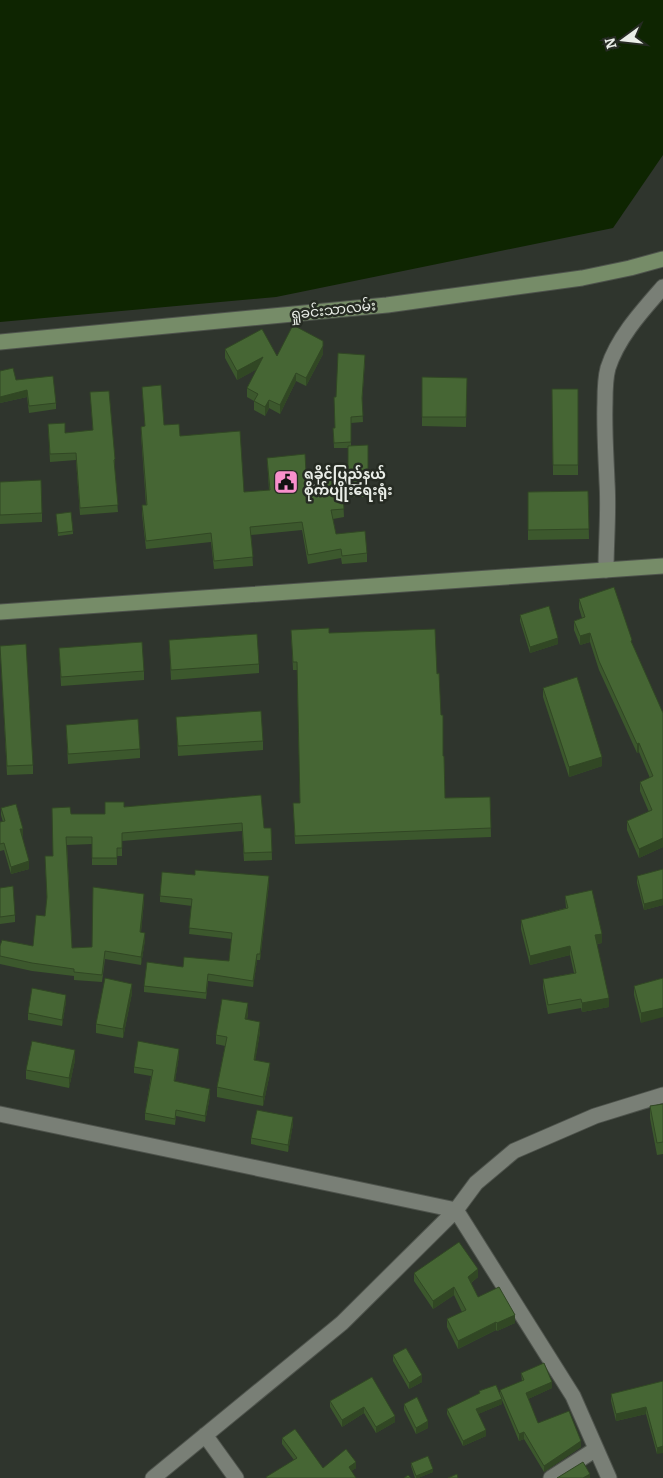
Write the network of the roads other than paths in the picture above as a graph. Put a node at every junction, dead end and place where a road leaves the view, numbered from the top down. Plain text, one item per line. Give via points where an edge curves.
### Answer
1 (663, 258) edge
2 (663, 286) edge
3 (0, 342) edge
4 (663, 566) edge
5 (606, 570) junction
6 (0, 612) edge
7 (663, 1095) edge
8 (0, 1114) edge
9 (456, 1210) junction
10 (204, 1435) junction
11 (596, 1449) junction
12 (153, 1478) edge
13 (236, 1478) edge
14 (551, 1478) edge
15 (609, 1478) edge

1 - 3 street, ရှုခင်းသာလမ်း via 582,278 387,305
2 - 5 street via 625,333 608,370 604,434 608,484
4 - 5 street
5 - 6 street
7 - 9 street via 595,1116 514,1151 476,1184
8 - 9 street
9 - 10 street via 342,1323
9 - 11 street via 573,1396
10 - 12 street
10 - 13 street
11 - 14 street
11 - 15 street

